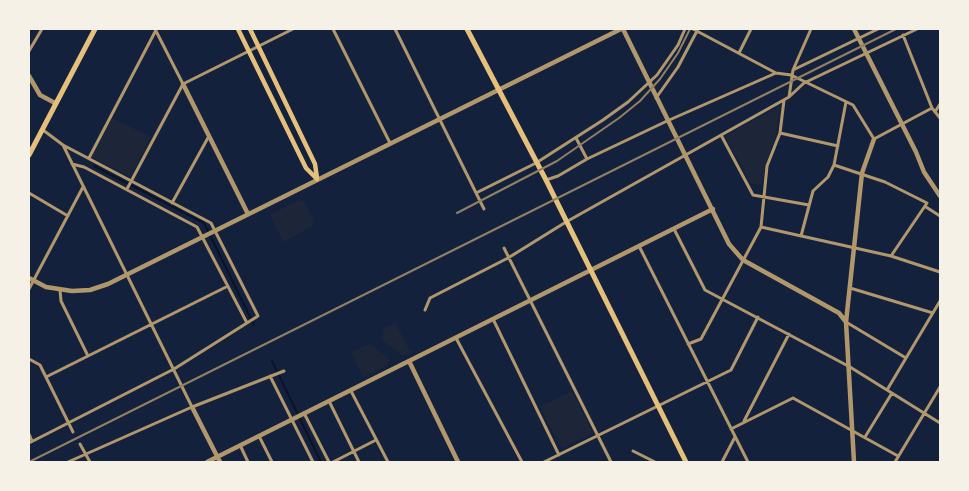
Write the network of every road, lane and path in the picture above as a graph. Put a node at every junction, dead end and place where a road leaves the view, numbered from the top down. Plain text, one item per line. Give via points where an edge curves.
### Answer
1 (42, 29) edge
2 (95, 29) edge
3 (155, 29) edge
4 (238, 29) edge
5 (250, 29) edge
6 (293, 29) edge
7 (333, 29) edge
8 (395, 29) edge
9 (467, 29) edge
10 (622, 29) edge
11 (685, 29) edge
12 (696, 29) edge
13 (751, 29) edge
14 (811, 29) edge
15 (854, 29) edge
16 (878, 29) edge
17 (917, 29) edge
18 (903, 35) junction
19 (859, 38) junction
20 (258, 46) junction
21 (29, 51) edge
22 (248, 51) junction
23 (739, 53) junction
24 (866, 53) junction
25 (793, 70) junction
26 (776, 73) junction
27 (791, 75) junction
28 (29, 76) edge
29 (648, 83) junction
30 (804, 83) junction
31 (183, 84) junction
32 (498, 90) junction
33 (789, 98) junction
34 (656, 99) junction
35 (784, 100) junction
36 (55, 102) junction
37 (846, 102) junction
38 (940, 104) edge
39 (932, 108) junction
40 (936, 112) junction
41 (440, 118) junction
42 (940, 118) edge
43 (667, 121) junction
44 (902, 123) junction
45 (42, 129) junction
46 (780, 133) junction
47 (721, 135) junction
48 (209, 136) junction
49 (576, 138) junction
50 (874, 139) junction
51 (390, 143) junction
52 (63, 145) junction
53 (838, 146) junction
54 (29, 155) edge
55 (685, 155) junction
56 (89, 158) junction
57 (587, 159) junction
58 (72, 163) junction
59 (536, 163) junction
60 (834, 165) junction
61 (862, 173) junction
62 (317, 179) junction
63 (546, 180) junction
64 (131, 181) junction
65 (83, 187) junction
66 (127, 188) junction
67 (29, 193) edge
68 (476, 193) junction
69 (940, 196) edge
70 (764, 198) junction
71 (172, 203) junction
72 (809, 205) junction
73 (926, 208) junction
74 (484, 209) dead end
75 (713, 209) junction
76 (248, 214) junction
77 (68, 216) junction
78 (940, 216) edge
79 (566, 222) junction
80 (761, 227) junction
81 (674, 229) junction
82 (213, 231) junction
83 (204, 236) junction
84 (801, 236) junction
85 (639, 246) junction
86 (504, 248) dead end
87 (854, 248) junction
88 (891, 256) junction
89 (508, 258) junction
90 (743, 260) junction
91 (590, 270) junction
92 (940, 272) edge
93 (128, 275) junction
94 (31, 279) edge
95 (228, 286) junction
96 (849, 288) junction
97 (29, 289) edge
98 (60, 290) junction
99 (722, 299) junction
100 (530, 300) junction
101 (940, 301) edge
102 (425, 310) dead end
103 (933, 312) junction
104 (758, 317) junction
105 (493, 319) junction
106 (248, 322) junction
107 (846, 322) junction
108 (152, 325) junction
109 (789, 334) junction
110 (456, 338) junction
111 (688, 344) junction
112 (88, 356) junction
113 (906, 358) junction
114 (29, 359) edge
115 (409, 361) junction
116 (850, 367) junction
117 (174, 369) junction
118 (283, 371) dead end
119 (270, 376) junction
120 (46, 377) junction
121 (707, 382) junction
122 (940, 387) edge
123 (887, 390) junction
124 (351, 391) junction
125 (892, 393) junction
126 (329, 401) junction
127 (658, 405) junction
128 (192, 407) junction
129 (303, 413) junction
130 (925, 413) junction
131 (294, 418) junction
132 (744, 421) junction
133 (940, 423) edge
134 (69, 424) junction
135 (731, 429) junction
136 (851, 429) junction
137 (73, 432) dead end
138 (29, 434) edge
139 (259, 436) junction
140 (598, 436) junction
141 (735, 437) junction
142 (866, 437) junction
143 (376, 440) junction
144 (31, 442) edge
145 (80, 444) dead end
146 (240, 446) junction
147 (633, 451) dead end
148 (354, 452) junction
149 (86, 454) junction
150 (559, 455) junction
151 (898, 456) junction
152 (217, 457) junction
153 (68, 462) edge
154 (90, 462) edge
155 (206, 462) edge
156 (220, 462) edge
157 (248, 462) edge
158 (272, 462) edge
159 (313, 462) edge
160 (329, 462) edge
161 (333, 462) edge
162 (358, 462) edge
163 (388, 462) edge
164 (458, 462) edge
165 (522, 462) edge
166 (544, 462) edge
167 (611, 462) edge
168 (655, 462) edge
169 (686, 462) edge
170 (722, 462) edge
171 (748, 462) edge
172 (854, 462) edge
173 (895, 462) edge

1 - 21 street
2 - 36 main road
3 - 31 street
3 - 56 street
4 - 22 main road
5 - 20 main road
6 - 20 street
7 - 51 street
8 - 41 street
9 - 32 main road
10 - 29 street
10 - 32 street
11 - 29 street via 678,46
12 - 23 street
12 - 34 street via 678,67
13 - 23 street
14 - 25 street
15 - 19 street
16 - 19 street
17 - 18 street
18 - 24 street
18 - 39 street
19 - 24 street
19 - 25 street
20 - 22 street
20 - 62 main road via 315,164
22 - 31 street
22 - 62 main road via 306,168
23 - 26 street
24 - 30 street
24 - 44 street
25 - 27 street
26 - 27 street
26 - 43 street
27 - 30 street
27 - 33 street
28 - 36 street via 40,94
29 - 34 street
29 - 49 street via 628,102
30 - 33 street
30 - 37 street
31 - 48 street
31 - 64 street
32 - 41 street
32 - 59 main road
33 - 35 street
34 - 43 street
35 - 46 street
35 - 47 street
36 - 45 main road
37 - 50 street via 853,105
37 - 53 street
38 - 40 street
39 - 40 street
39 - 44 street
40 - 42 street
41 - 51 street
41 - 68 street
43 - 55 street
43 - 57 street
44 - 50 street
44 - 69 street via 924,172
45 - 52 street
45 - 54 main road
46 - 53 street
46 - 70 street via 767,166
47 - 55 street
47 - 70 street via 753,195
48 - 71 street
48 - 76 street
49 - 57 street
49 - 59 street
50 - 61 street
51 - 62 street
52 - 56 street
52 - 58 street
53 - 60 street
55 - 75 street
55 - 79 street
56 - 64 street
57 - 63 street
58 - 65 street
58 - 66 street
59 - 63 main road
59 - 68 street
60 - 61 street
60 - 72 street via 828,177 813,192
61 - 73 street via 928,203
61 - 87 street
62 - 76 street
63 - 79 main road
64 - 66 street
64 - 71 street
65 - 77 street
65 - 93 street
66 - 83 street via 198,227
67 - 77 street
68 - 74 street
70 - 72 street
70 - 80 street
71 - 82 street via 211,223
72 - 84 street
73 - 78 street
73 - 88 street
75 - 81 street
75 - 90 street via 729,244
76 - 82 street
77 - 94 street
79 - 89 street
79 - 91 main road
80 - 84 street
80 - 90 street
81 - 85 street
81 - 99 street via 704,290
82 - 83 street
82 - 106 street via 258,316
83 - 93 street
83 - 95 street
84 - 87 street
85 - 91 street
85 - 111 street
86 - 89 street
87 - 88 street
87 - 96 street
88 - 92 street
89 - 100 street
89 - 102 street via 430,298
90 - 99 street
90 - 107 street via 839,313
91 - 100 street
91 - 127 main road
93 - 98 street via 90,290
93 - 108 street
94 - 97 street
94 - 98 street
95 - 106 street
95 - 108 street
96 - 103 street
96 - 107 street
98 - 112 street via 61,301
99 - 104 street
99 - 111 street via 702,339
100 - 105 street
100 - 140 street
101 - 103 street
103 - 113 street
104 - 109 street
104 - 121 street via 731,370
105 - 110 street
105 - 150 street
106 - 117 street
107 - 113 street
107 - 116 street
108 - 112 street
108 - 117 street
109 - 116 street
109 - 132 street
110 - 115 street
110 - 165 street
111 - 121 street
112 - 120 street
113 - 123 street
114 - 120 street via 40,365
115 - 124 street
115 - 164 street
116 - 123 street
116 - 136 street
117 - 128 street
117 - 134 street
118 - 119 street
119 - 128 street
119 - 131 street
120 - 134 street
121 - 127 street
121 - 135 street
122 - 130 street
123 - 125 street
124 - 126 street
124 - 143 street
125 - 130 street
125 - 142 street
126 - 129 street
126 - 148 street
127 - 140 street
127 - 169 main road
128 - 149 street
128 - 152 street
129 - 131 street
129 - 160 street
130 - 133 street
130 - 151 street
131 - 139 street
131 - 159 street
132 - 135 street
132 - 136 street via 793,398
134 - 137 street
134 - 144 street
135 - 141 street
136 - 142 street
136 - 172 street
138 - 144 street
139 - 146 street
139 - 158 street
140 - 150 street
140 - 167 street
141 - 170 street
141 - 171 street
142 - 151 street
143 - 148 street
143 - 163 street
145 - 149 street
146 - 152 street
146 - 157 street
147 - 168 street
148 - 161 street
148 - 162 street
149 - 153 street
149 - 154 street
150 - 166 street
151 - 173 street
152 - 155 street
152 - 156 street

